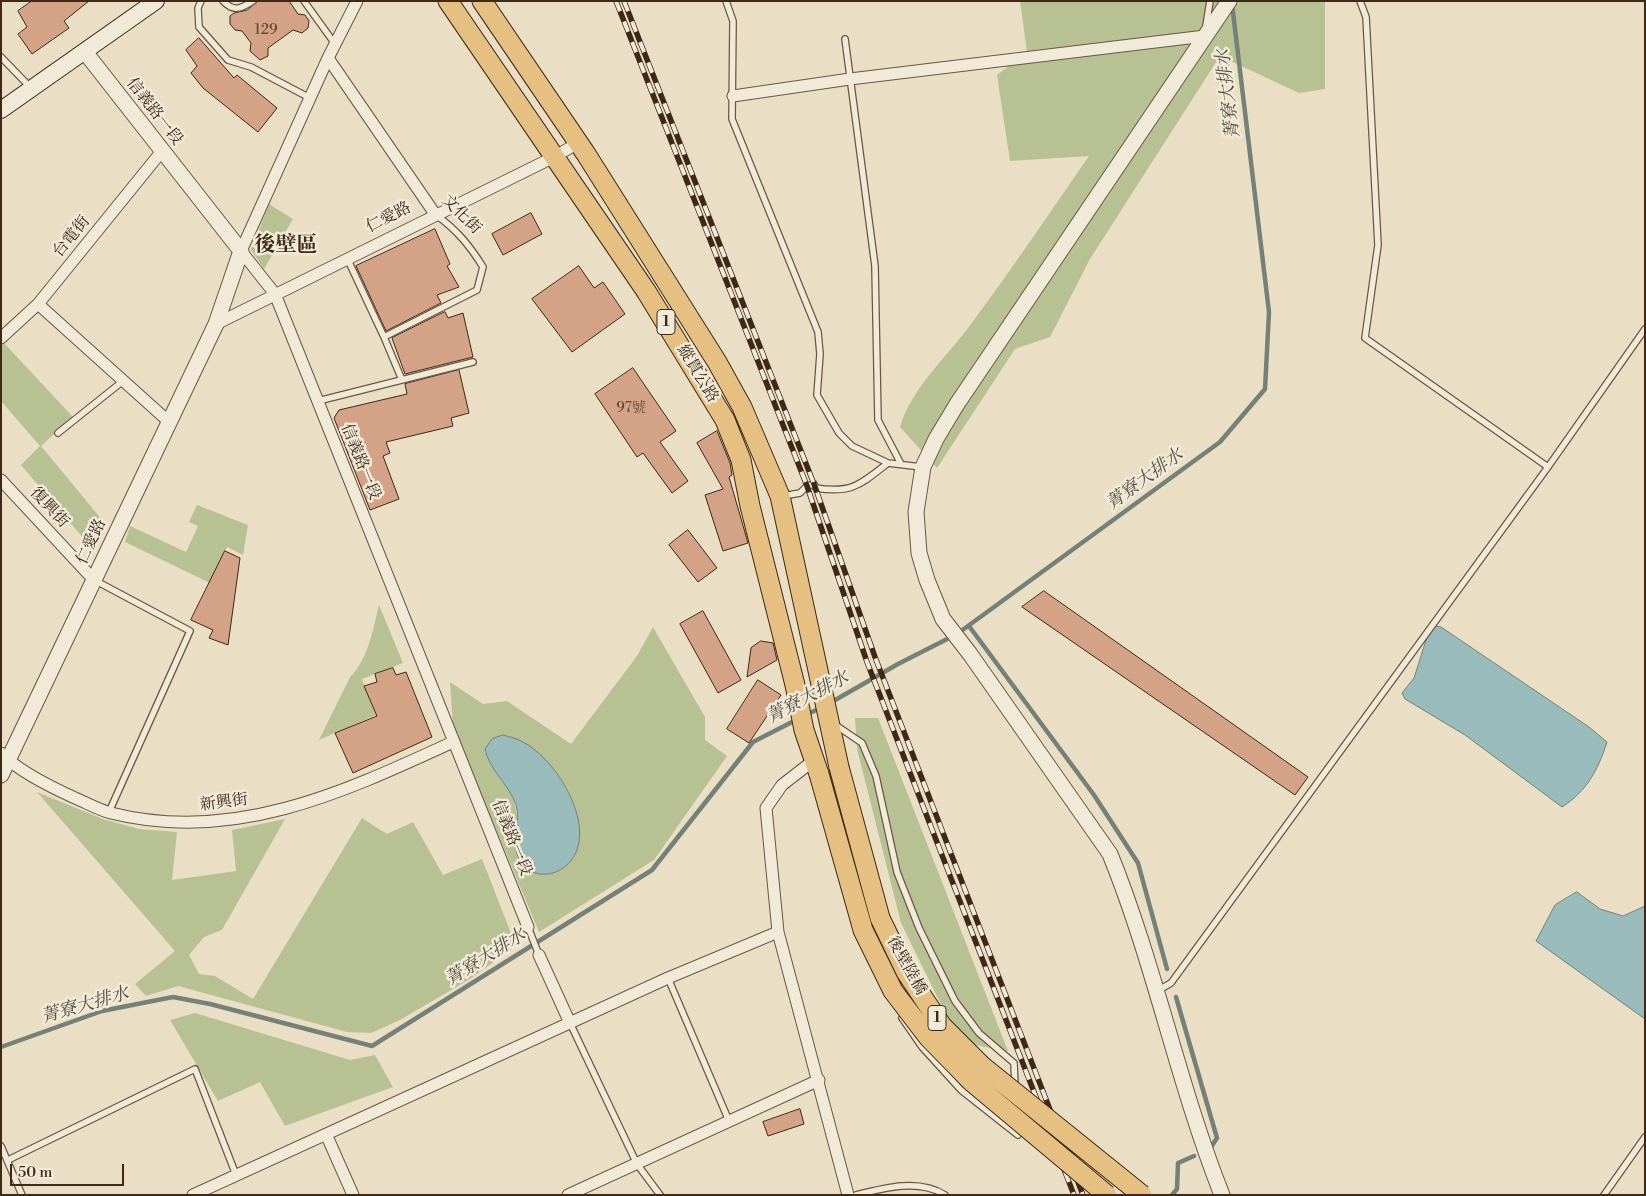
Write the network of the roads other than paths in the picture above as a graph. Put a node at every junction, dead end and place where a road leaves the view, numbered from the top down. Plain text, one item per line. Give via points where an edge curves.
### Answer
1 (156, 1) edge
2 (201, 1) edge
3 (223, 1) edge
4 (253, 1) edge
5 (304, 1) edge
6 (357, 1) edge
7 (448, 1) edge
8 (482, 1) edge
9 (726, 1) edge
10 (1210, 1) edge
11 (1229, 1) edge
12 (1360, 1) edge
13 (1205, 36) junction
14 (845, 38) dead end
15 (335, 45) junction
16 (85, 52) junction
17 (1, 57) edge
18 (328, 58) junction
19 (850, 79) junction
20 (32, 88) junction
21 (732, 96) junction
22 (310, 98) junction
23 (1, 110) edge
24 (578, 143) junction
25 (162, 151) junction
26 (554, 157) junction
27 (434, 214) junction
28 (241, 251) junction
29 (347, 258) junction
30 (663, 277) junction
31 (646, 291) junction
32 (275, 294) junction
33 (38, 304) junction
34 (216, 324) junction
35 (1645, 330) edge
36 (384, 337) junction
37 (1, 338) edge
38 (473, 362) dead end
39 (402, 380) junction
40 (123, 381) junction
41 (318, 401) junction
42 (168, 421) junction
43 (58, 433) dead end
44 (888, 463) junction
45 (901, 464) junction
46 (923, 467) junction
47 (1548, 467) junction
48 (1, 480) edge
49 (780, 496) junction
50 (94, 580) junction
51 (830, 721) junction
52 (453, 742) junction
53 (5, 757) edge
54 (816, 767) junction
55 (1, 775) edge
56 (109, 812) junction
57 (528, 927) joint
58 (778, 932) junction
59 (858, 937) dead end
60 (539, 955) joint
61 (668, 978) junction
62 (1155, 992) junction
63 (886, 993) dead end
64 (891, 1001) dead end
65 (896, 1008) dead end
66 (570, 1023) junction
67 (819, 1080) junction
68 (1016, 1099) dead end
69 (1016, 1108) dead end
70 (729, 1121) junction
71 (326, 1134) junction
72 (1645, 1136) edge
73 (1, 1146) edge
74 (8, 1160) junction
75 (637, 1164) junction
76 (236, 1175) junction
77 (22, 1195) edge
78 (193, 1195) edge
79 (353, 1195) edge
80 (568, 1195) edge
81 (660, 1195) edge
82 (848, 1195) edge
83 (856, 1195) edge
84 (945, 1195) edge
85 (1107, 1195) edge
86 (1142, 1195) edge
87 (1222, 1195) edge
88 (1604, 1195) edge

1 - 16 main road
2 - 22 lane via 199,26 228,60 251,67
3 - 4 lane via 237,9
5 - 15 lane
6 - 15 street, 仁愛路
7 - 26 main road, 縱貫公路 / 1
8 - 24 main road, 縱貫公路 / 1
9 - 21 lane via 733,21
10 - 13 lane
11 - 13 street
12 - 47 lane via 1366,17 1378,245 1365,338
13 - 19 street
13 - 46 street via 993,347 936,439
14 - 19 lane
15 - 18 street, 仁愛路
16 - 20 main road
16 - 25 street, 信義路一段
17 - 20 lane
18 - 22 street, 仁愛路
18 - 27 street, 文化街
19 - 21 street
19 - 45 lane via 875,266 878,420
20 - 23 main road
21 - 44 lane via 732,119 818,332 817,395 839,433 852,446
22 - 28 street, 仁愛路
24 - 26 street, 仁愛路
24 - 30 main road, 縱貫公路 / 1
25 - 28 street, 信義路一段
25 - 33 street, 台電街
26 - 27 street, 仁愛路
26 - 31 main road, 縱貫公路 / 1
27 - 29 street, 仁愛路
27 - 36 lane, 文化街 via 452,226 483,267 477,290
28 - 32 street, 信義路一段
28 - 34 street, 仁愛路
29 - 32 street, 仁愛路
29 - 36 lane
30 - 31 main road
30 - 49 main road, 縱貫公路 / 1 via 742,407
31 - 54 main road, 縱貫公路 / 1 via 725,420 741,460 804,730
32 - 34 street, 仁愛路
32 - 41 street, 信義路一段
33 - 37 street, 台電街
33 - 40 street
34 - 42 street, 仁愛路
35 - 47 lane
36 - 39 lane
38 - 39 lane
39 - 41 lane
40 - 42 street
40 - 43 lane
41 - 52 street, 信義路一段
42 - 50 street, 仁愛路
44 - 45 lane
44 - 49 lane via 855,488 831,490 816,488 814,484 806,486 800,493
45 - 46 lane
46 - 62 street via 916,512 919,553 943,619 1110,854 1126,892
47 - 62 lane via 1171,983
48 - 50 street, 復興街
49 - 51 main road, 縱貫公路 / 1
50 - 53 street, 仁愛路
50 - 56 lane via 190,631
51 - 68 lane via 862,743 876,776 897,872 919,928 955,1001 979,1033 1014,1063
51 - 86 main road, 後壁陸橋 / 1, bridge via 839,767 880,918 906,972 942,1026 982,1066
52 - 56 street, 新興街 via 358,786 242,819 192,823
52 - 57 street, 信義路一段
53 - 55 street, 仁愛路
53 - 56 street, 新興街 via 61,792
54 - 58 street via 782,785 766,808
54 - 59 lane via 821,777 827,825
54 - 85 main road, 後壁陸橋 / 1, bridge via 863,930 893,991 928,1037 972,1082
57 - 60 lane
58 - 61 street
58 - 67 street
60 - 66 street
61 - 66 street
61 - 70 lane
62 - 87 street
63 - 64 lane
65 - 69 lane via 922,1047 961,1090 1018,1135
66 - 71 street
66 - 75 lane
67 - 70 street
67 - 82 street
70 - 75 street
71 - 76 street
71 - 79 street
72 - 88 lane
73 - 74 lane
74 - 76 lane via 195,1069
74 - 77 lane
75 - 80 street
75 - 81 lane
76 - 78 street
83 - 84 lane via 892,1186 934,1188

